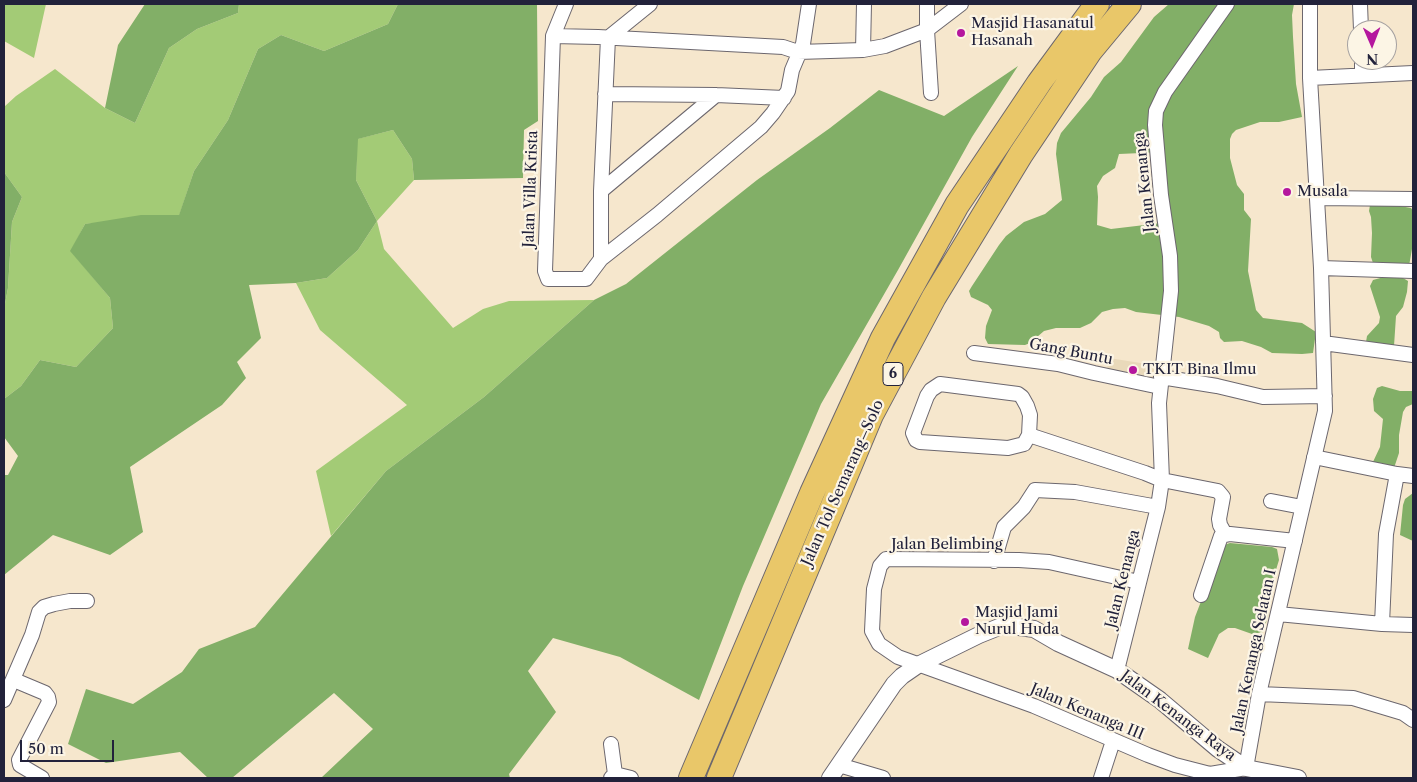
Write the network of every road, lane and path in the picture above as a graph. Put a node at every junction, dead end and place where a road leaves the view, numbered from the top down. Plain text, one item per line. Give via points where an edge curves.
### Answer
1 (566, 4) edge
2 (650, 4) edge
3 (809, 4) edge
4 (864, 4) edge
5 (927, 4) edge
6 (961, 4) edge
7 (1097, 4) edge
8 (1129, 4) edge
9 (1227, 4) edge
10 (1310, 4) edge
11 (1360, 4) edge
12 (1361, 20) edge
13 (927, 30) junction
14 (552, 36) junction
15 (608, 38) junction
16 (863, 50) junction
17 (798, 52) junction
18 (1362, 70) edge
19 (1413, 73) edge
20 (1362, 75) junction
21 (1310, 78) junction
22 (931, 93) dead end
23 (605, 94) junction
24 (716, 95) junction
25 (784, 98) junction
26 (601, 191) junction
27 (1317, 198) junction
28 (1413, 200) edge
29 (600, 259) junction
30 (1321, 268) junction
31 (1413, 271) edge
32 (1323, 344) junction
33 (974, 353) dead end
34 (1413, 355) edge
35 (1161, 382) junction
36 (1325, 396) junction
37 (1029, 435) junction
38 (1314, 457) junction
39 (1397, 474) junction
40 (1413, 476) edge
41 (1162, 480) junction
42 (1270, 500) dead end
43 (1158, 507) junction
44 (1302, 507) junction
45 (1225, 534) junction
46 (1294, 541) junction
47 (994, 561) junction
48 (1139, 582) junction
49 (1201, 594) dead end
50 (87, 601) dead end
51 (1278, 614) junction
52 (1382, 624) junction
53 (1413, 625) edge
54 (918, 665) junction
55 (1117, 670) junction
56 (14, 680) junction
57 (1259, 694) junction
58 (4, 700) edge
59 (1413, 720) edge
60 (1113, 741) junction
61 (611, 744) dead end
62 (1246, 768) junction
63 (834, 772) edge
64 (613, 776) edge
65 (42, 778) edge
66 (631, 778) edge
67 (692, 778) edge
68 (719, 778) edge
69 (884, 778) edge
70 (1101, 778) edge
71 (1298, 778) edge

1 - 14 street, Jalan Villa Krista
2 - 15 street
3 - 17 street, Jalan Villa Krista via 803,44
4 - 16 street
5 - 13 street
6 - 13 street
7 - 67 highway, Jalan Tol Semarang–Solo / 6 via 957,205 883,338 808,502
8 - 68 highway, Jalan Tol Semarang–Solo / 6 via 1090,51 1020,154 934,296 871,415
9 - 35 street, Jalan Kenanga via 1165,92 1156,111 1171,291
10 - 21 street, Jalan Kenanga Selatan I
11 - 12 street
13 - 16 street via 885,46
13 - 22 street
14 - 15 street
14 - 29 street, Jalan Villa Krista via 545,271 548,279 586,280
15 - 17 street via 783,47
15 - 23 street
16 - 17 street
17 - 25 street, Jalan Villa Krista
18 - 20 street
19 - 20 street
20 - 21 street
21 - 27 street, Jalan Kenanga Selatan I
23 - 24 street
23 - 26 street
24 - 25 street
24 - 26 street
25 - 29 street, Jalan Villa Krista via 761,127
26 - 29 street
27 - 28 street
27 - 30 street, Jalan Kenanga Selatan I
30 - 31 street
30 - 32 street, Jalan Kenanga Selatan I
32 - 34 street
32 - 36 street, Jalan Kenanga Selatan I
33 - 35 street, Gang Buntu via 1051,362
35 - 36 street via 1216,386 1263,397
35 - 41 street, Jalan Kenanga
36 - 38 street, Jalan Kenanga Selatan I via 1325,411
37 - 37 street via 1024,444 1008,448 920,442 913,433 927,396 940,384 1018,394 1030,415
37 - 41 street
38 - 39 street
38 - 44 street, Jalan Kenanga Selatan I
39 - 40 street
39 - 52 street via 1386,534
41 - 43 street, Jalan Kenanga
41 - 45 street via 1218,491 1223,497 1219,519
42 - 44 street
43 - 47 street via 1075,492 1036,490 1004,527
43 - 48 street, Jalan Kenanga
44 - 46 street, Jalan Kenanga Selatan I
45 - 46 street
45 - 49 street via 1218,540
46 - 51 street, Jalan Kenanga Selatan I
47 - 48 street, Jalan Belimbing via 1049,562
47 - 54 street, Jalan Belimbing via 897,558 886,559 880,566 874,589 872,631 879,644 898,658
48 - 55 street, Jalan Kenanga
50 - 56 street via 54,604 39,612
51 - 52 street
51 - 57 street, Jalan Kenanga Selatan I
52 - 53 street
54 - 55 street, Jalan Kenanga Raya via 1004,625 1034,629
54 - 60 street, Jalan Kenanga III via 1034,706
54 - 63 street, Jalan Kenanga Raya via 894,684
55 - 62 street, Jalan Kenanga Raya
56 - 58 street
56 - 65 street via 48,697 49,702 19,760 20,765
57 - 59 street via 1353,698 1403,713
57 - 62 street, Jalan Kenanga Selatan I
60 - 62 street, Jalan Kenanga III via 1175,765 1210,774
60 - 70 street
61 - 64 street
62 - 71 street, Jalan Kenanga Raya
63 - 69 street
64 - 66 street

